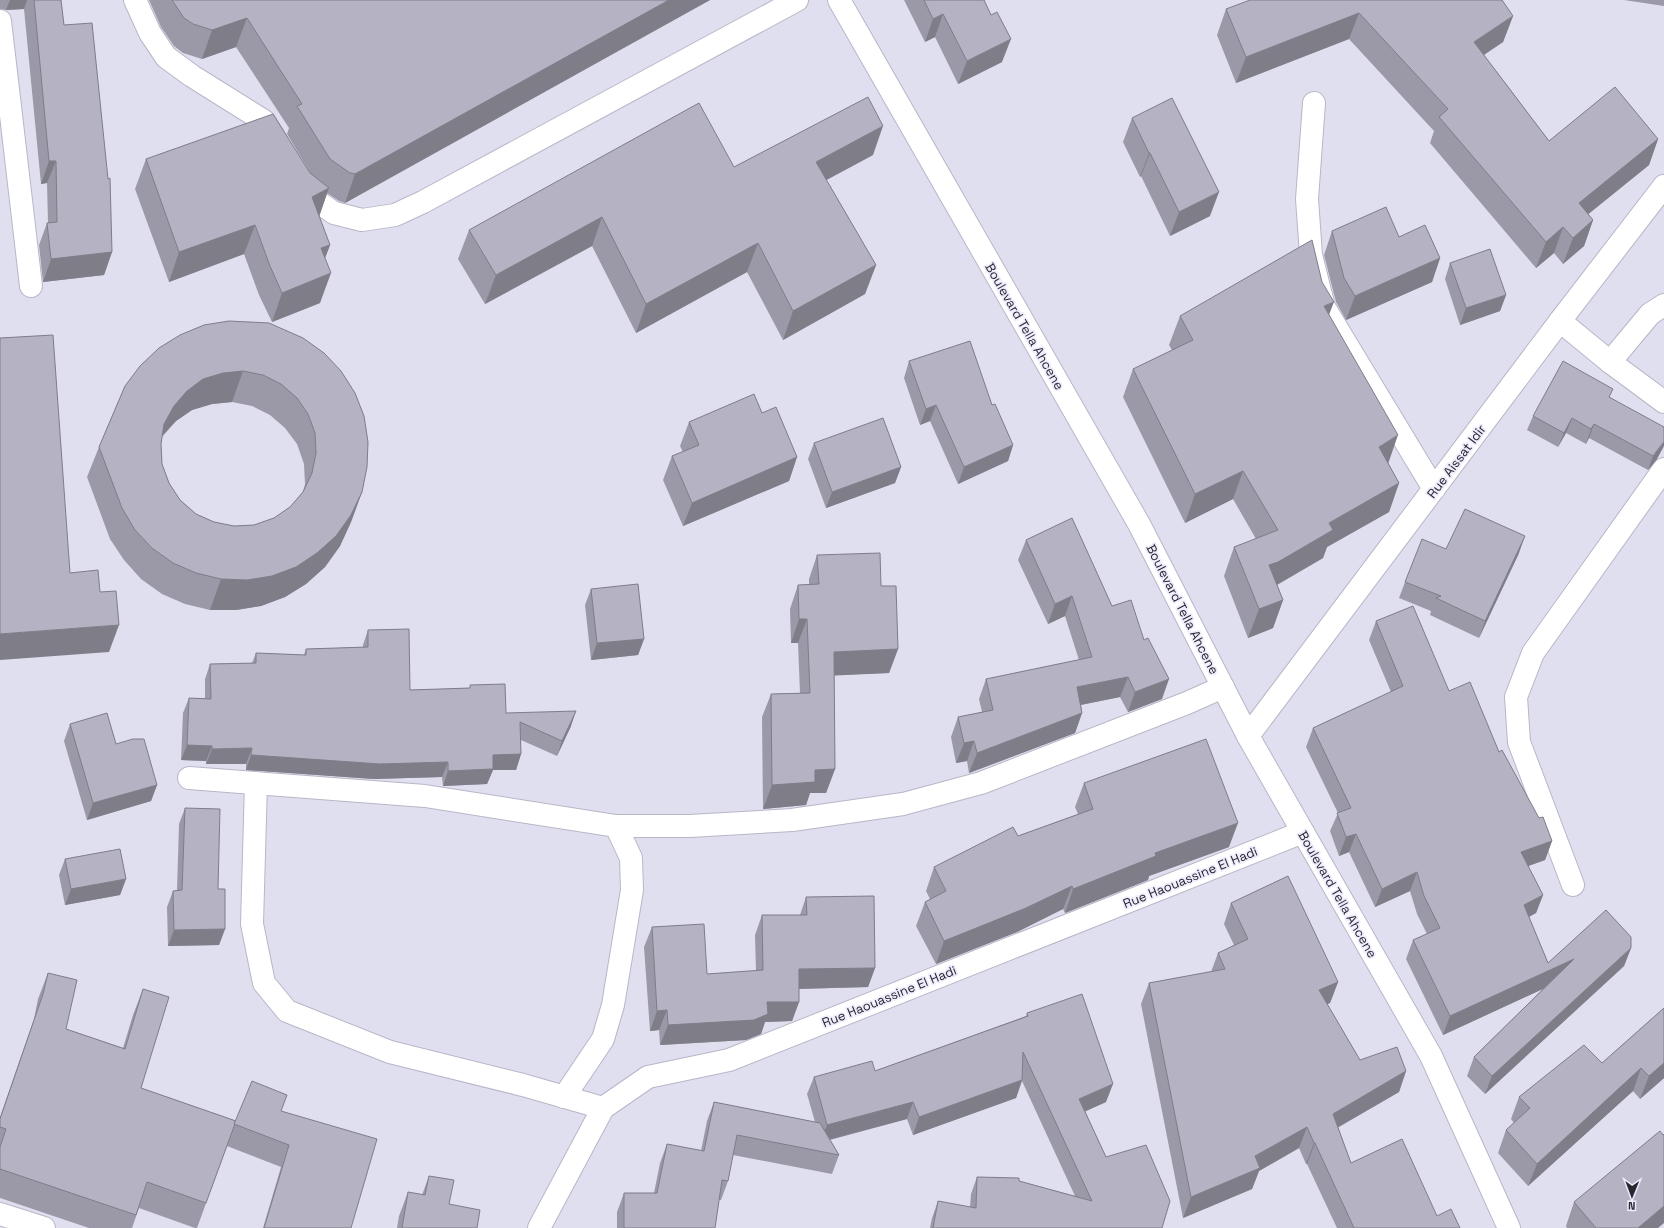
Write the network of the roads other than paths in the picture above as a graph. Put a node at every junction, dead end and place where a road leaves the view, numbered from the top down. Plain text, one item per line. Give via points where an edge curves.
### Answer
1 (135, 0) edge
2 (797, 0) edge
3 (839, 0) edge
4 (0, 21) edge
5 (1314, 103) dead end
6 (1664, 186) edge
7 (31, 286) dead end
8 (1664, 305) edge
9 (1560, 321) junction
10 (1610, 362) junction
11 (1664, 402) edge
12 (1664, 469) edge
13 (1434, 489) junction
14 (1223, 687) junction
15 (1248, 736) junction
16 (190, 778) dead end
17 (256, 783) junction
18 (616, 826) junction
19 (1303, 832) junction
20 (1573, 885) dead end
21 (564, 1097) junction
22 (603, 1108) junction
23 (0, 1214) edge
24 (44, 1228) edge
25 (539, 1228) edge
26 (1509, 1228) edge

1 - 2 street via 150,32 166,57 264,121 310,196 334,213 362,220 395,216
3 - 14 street, Boulevard Tella Ahcene via 1139,524
4 - 7 street
5 - 13 street via 1307,199 1311,255 1324,307
6 - 9 street, Rue Aissat Idir
8 - 10 street via 1650,314
9 - 10 street
9 - 13 street, Rue Aissat Idir
10 - 11 street
12 - 20 street via 1533,653 1516,697 1519,742
13 - 15 street, Rue Aissat Idir
14 - 15 street, Boulevard Tella Ahcene
14 - 18 street via 981,783 903,804 792,820 690,826
15 - 19 street, Boulevard Tella Ahcene
16 - 17 street
17 - 18 street via 425,796
17 - 21 street via 252,924 264,983 287,1010 390,1052
18 - 21 street via 631,858 632,890 613,1005 603,1039
19 - 22 street, Rue Haouassine El Hadi via 729,1060 648,1077
19 - 26 street, Boulevard Tella Ahcene via 1431,1056
21 - 22 street
22 - 25 street, Rue Haouassine El Hadi
23 - 24 street

